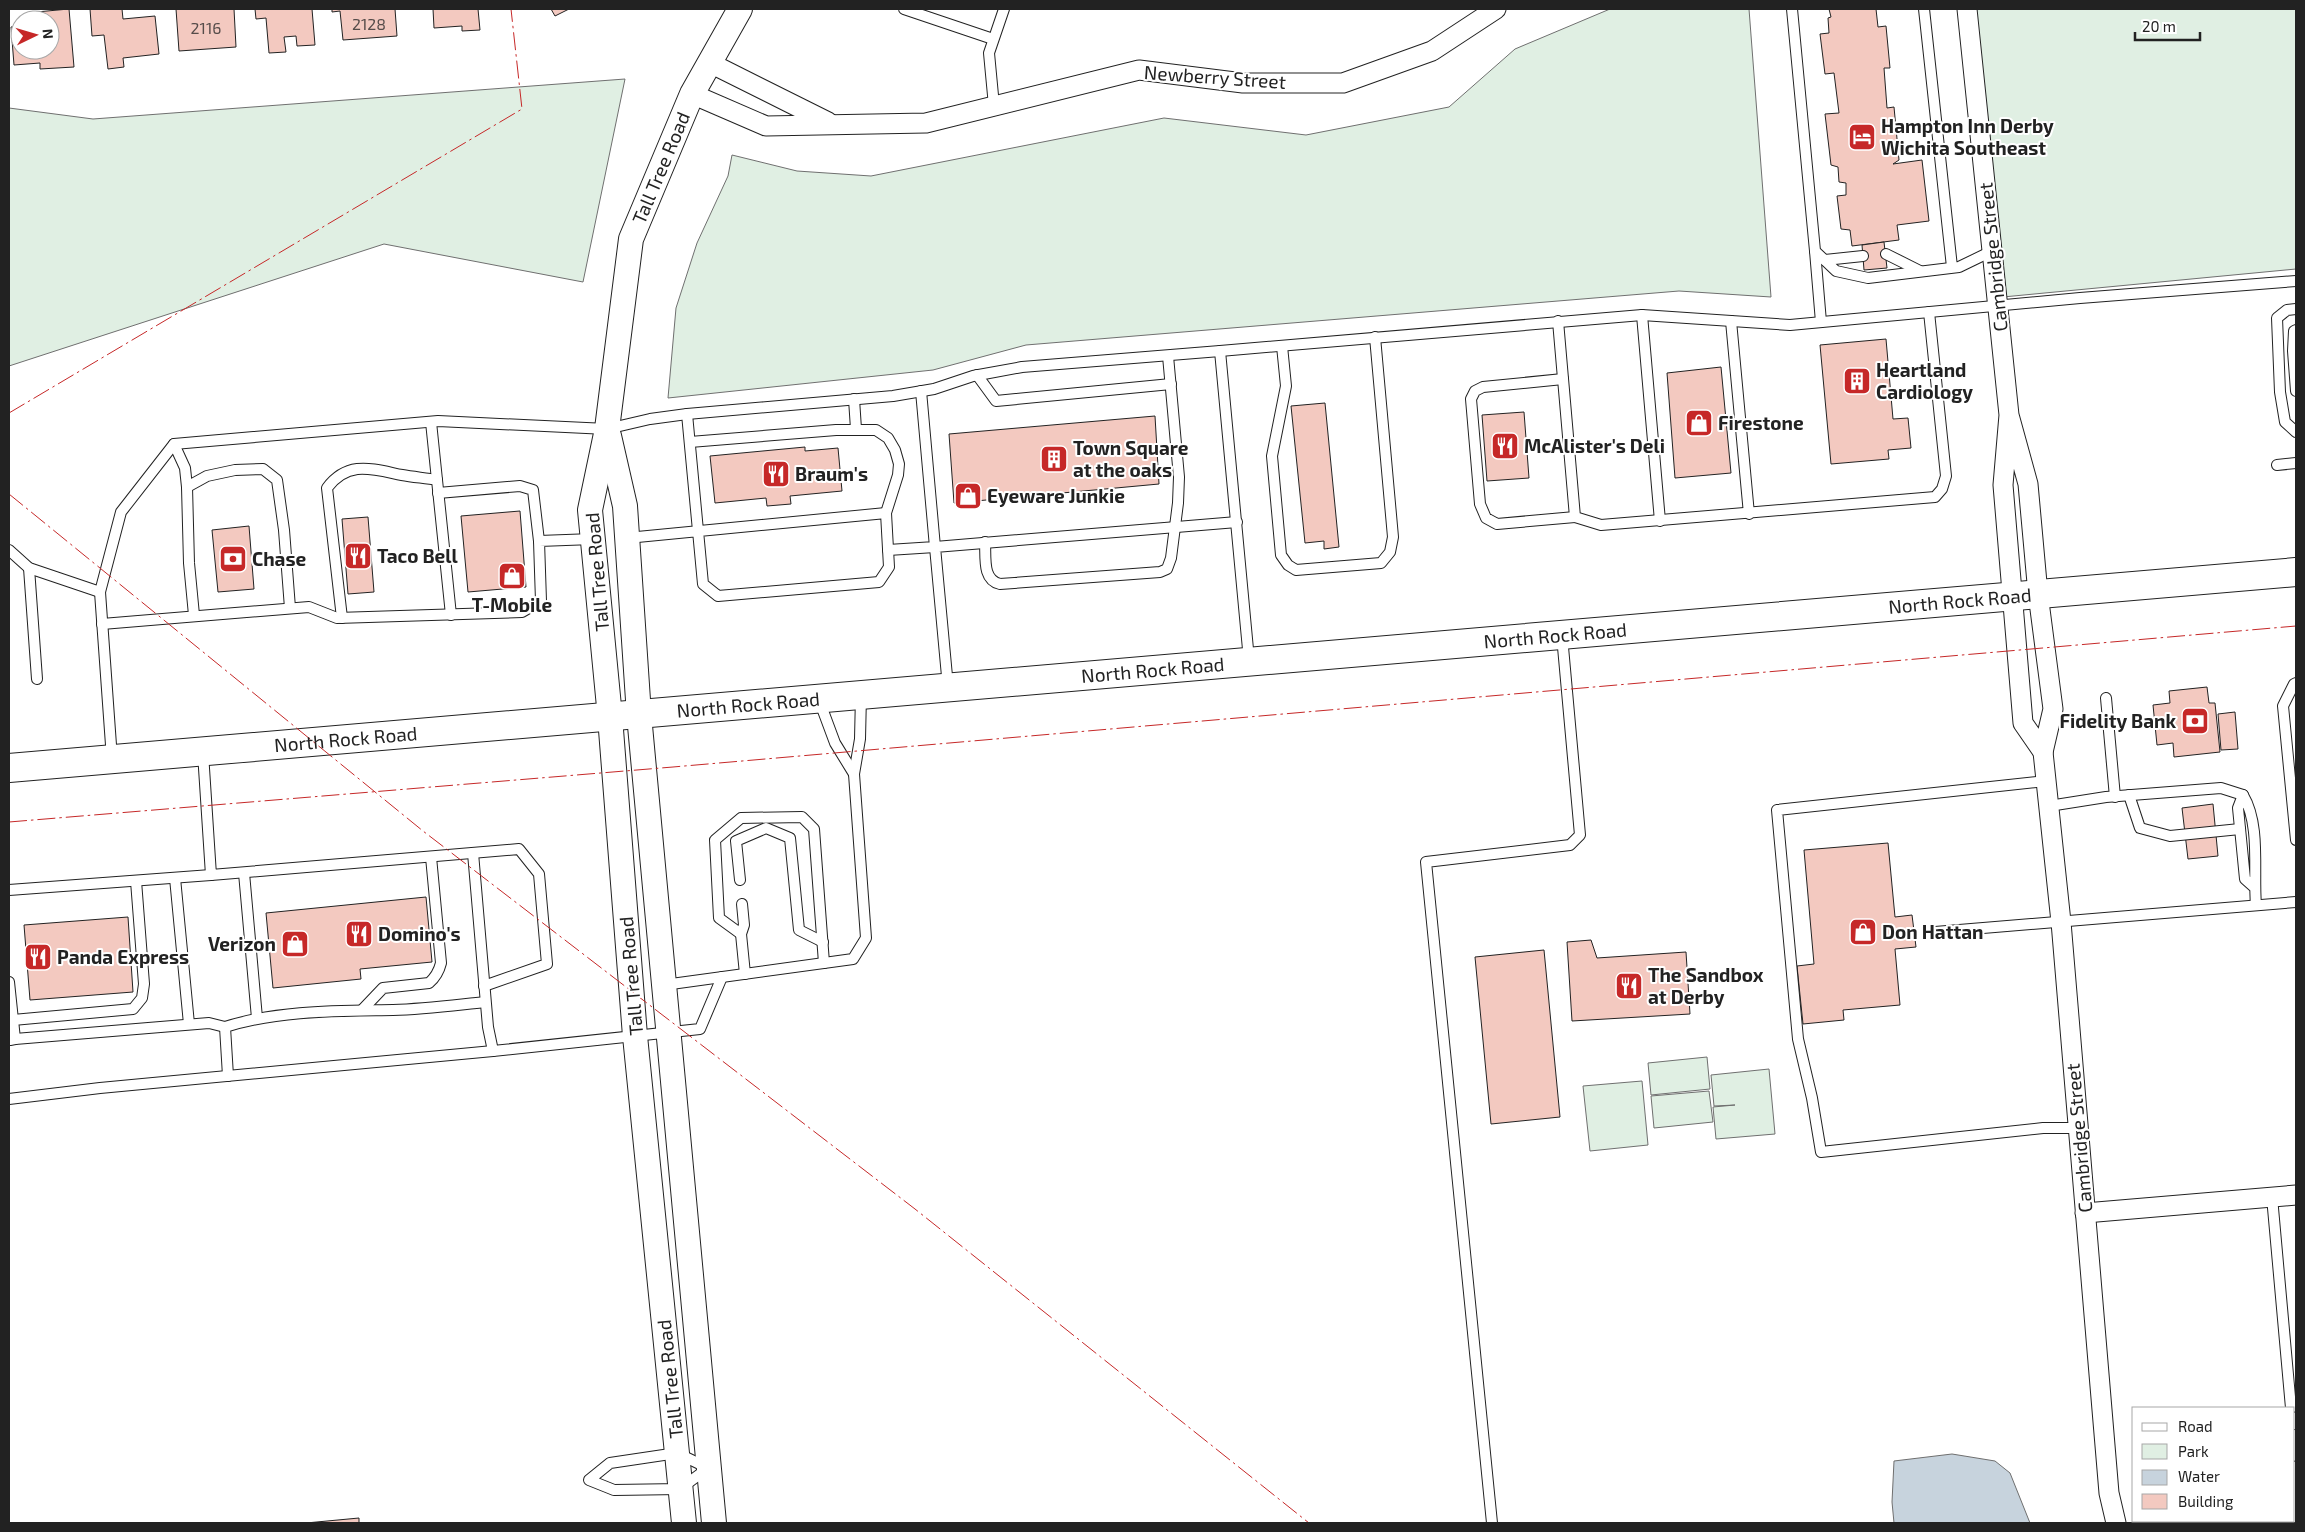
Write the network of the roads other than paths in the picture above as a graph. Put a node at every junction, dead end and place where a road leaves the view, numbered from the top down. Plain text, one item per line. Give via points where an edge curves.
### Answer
1 (740, 9) edge
2 (904, 9) edge
3 (1004, 9) edge
4 (1496, 9) edge
5 (1792, 9) edge
6 (1924, 9) edge
7 (1967, 9) edge
8 (994, 39) junction
9 (710, 63) junction
10 (692, 94) junction
11 (994, 106) junction
12 (832, 124) junction
13 (1816, 251) junction
14 (1992, 251) junction
15 (1886, 254) dead end
16 (1863, 256) dead end
17 (1825, 260) junction
18 (1952, 267) junction
19 (1920, 270) junction
20 (2296, 281) edge
21 (1998, 306) junction
22 (2296, 309) edge
23 (1929, 312) junction
24 (1642, 315) junction
25 (1731, 321) junction
26 (1558, 322) junction
27 (1821, 322) junction
28 (2296, 330) edge
29 (1375, 337) junction
30 (1282, 346) junction
31 (1220, 351) junction
32 (1168, 356) junction
33 (977, 375) junction
34 (1563, 379) junction
35 (1171, 384) junction
36 (921, 391) junction
37 (2296, 391) edge
38 (854, 399) junction
39 (687, 414) junction
40 (2009, 415) junction
41 (431, 422) junction
42 (607, 429) junction
43 (856, 429) junction
44 (2296, 431) edge
45 (690, 442) junction
46 (174, 444) junction
47 (2296, 463) edge
48 (2277, 465) dead end
49 (437, 480) junction
50 (187, 488) junction
51 (438, 493) junction
52 (886, 512) junction
53 (1749, 514) junction
54 (1576, 517) junction
55 (1660, 521) junction
56 (1237, 522) junction
57 (1174, 526) junction
58 (698, 530) junction
59 (627, 538) junction
60 (593, 539) junction
61 (539, 541) junction
62 (985, 542) junction
63 (935, 547) junction
64 (9, 550) edge
65 (888, 550) junction
66 (29, 568) junction
67 (2296, 572) edge
68 (100, 592) junction
69 (2024, 595) junction
70 (290, 608) junction
71 (194, 615) junction
72 (452, 615) junction
73 (342, 618) junction
74 (102, 624) junction
75 (1562, 635) junction
76 (1249, 661) junction
77 (37, 679) dead end
78 (2296, 683) edge
79 (948, 687) junction
80 (861, 695) junction
81 (2106, 698) dead end
82 (818, 699) junction
83 (639, 715) junction
84 (610, 717) junction
85 (203, 752) junction
86 (2043, 752) junction
87 (112, 760) junction
88 (9, 768) edge
89 (854, 774) junction
90 (2046, 781) junction
91 (2129, 795) junction
92 (2243, 795) junction
93 (2115, 796) junction
94 (2048, 806) junction
95 (2240, 829) junction
96 (2296, 840) edge
97 (473, 853) junction
98 (431, 857) junction
99 (244, 873) junction
100 (211, 875) junction
101 (175, 878) junction
102 (740, 880) dead end
103 (136, 881) junction
104 (2254, 887) junction
105 (9, 890) edge
106 (2296, 902) edge
107 (742, 904) dead end
108 (2256, 905) junction
109 (2061, 922) junction
110 (1936, 932) dead end
111 (741, 934) junction
112 (823, 942) junction
113 (824, 963) junction
114 (745, 974) junction
115 (722, 977) junction
116 (9, 982) edge
117 (664, 985) junction
118 (484, 986) junction
119 (485, 1002) junction
120 (363, 1009) junction
121 (257, 1018) junction
122 (13, 1020) junction
123 (189, 1024) junction
124 (225, 1027) junction
125 (669, 1033) junction
126 (635, 1036) junction
127 (12, 1039) edge
128 (493, 1051) junction
129 (228, 1076) junction
130 (9, 1099) edge
131 (2078, 1128) junction
132 (2296, 1195) edge
133 (2272, 1197) junction
134 (2085, 1213) junction
135 (2291, 1407) edge
136 (677, 1452) junction
137 (708, 1468) junction
138 (680, 1489) junction
139 (684, 1523) edge
140 (714, 1523) edge
141 (1492, 1523) edge
142 (2116, 1523) edge

1 - 9 street, Tall Tree Road
2 - 8 lane
3 - 8 lane
4 - 11 street, Newberry Street via 1432,51 1343,83 1243,83 1139,70
5 - 13 lane
6 - 18 lane
7 - 14 street, Cambridge Street
8 - 11 lane via 989,53
9 - 10 street, Tall Tree Road
9 - 12 street, Newberry Street
10 - 12 street, Newberry Street via 766,126
10 - 42 street, Tall Tree Road via 631,239
11 - 12 street, Newberry Street via 926,123
13 - 17 lane
13 - 27 lane
14 - 18 lane via 1959,267
14 - 21 street, Cambridge Street
15 - 19 lane
16 - 17 lane
17 - 19 lane via 1836,271 1868,278
18 - 19 lane
20 - 21 lane
21 - 23 lane
21 - 40 street, Cambridge Street
22 - 44 lane via 2288,310 2277,318 2280,392 2286,422
23 - 27 lane
23 - 53 lane via 1946,476 1942,489 1934,498
24 - 25 lane
24 - 26 lane
24 - 55 lane
25 - 27 lane via 1790,325
25 - 53 lane
26 - 29 lane
26 - 34 lane
28 - 37 lane via 2292,351
29 - 30 lane
29 - 30 lane via 1393,537 1390,552 1381,563 1296,570 1281,555 1272,456 1286,386
30 - 31 lane
31 - 32 lane
31 - 56 lane
32 - 33 lane via 1022,368
32 - 35 lane
33 - 35 lane via 996,401
33 - 36 lane
34 - 54 lane
34 - 54 lane via 1483,387 1474,391 1471,399 1480,504 1486,518 1497,524
35 - 57 lane via 1178,477
36 - 38 lane
36 - 63 lane
38 - 39 lane
38 - 43 lane
39 - 42 lane
39 - 45 lane
40 - 69 street, Cambridge Street via 2003,486
40 - 69 street, Cambridge Street via 2028,484
41 - 42 lane
41 - 46 lane
41 - 49 lane
42 - 59 street, Tall Tree Road via 625,506
42 - 60 street, Tall Tree Road via 590,510
43 - 45 lane
43 - 52 lane via 876,430 888,438 895,450 898,475
45 - 58 lane
46 - 50 lane via 185,468
46 - 68 lane via 121,512
47 - 48 lane
49 - 51 lane
49 - 73 lane via 370,468 346,471 335,477 327,488
50 - 70 lane via 207,476 235,470 263,469 277,480
50 - 71 lane
51 - 61 lane via 520,486 533,490
51 - 72 lane
52 - 58 lane
52 - 65 lane
53 - 55 lane
54 - 55 lane via 1601,525
56 - 57 lane
56 - 76 lane
57 - 62 lane
57 - 62 lane via 1171,558 1167,569 1160,572 994,583 987,574
58 - 59 lane
58 - 65 lane via 704,584 718,596 879,582 889,567
59 - 83 street, Tall Tree Road
60 - 61 lane
60 - 84 street, Tall Tree Road
61 - 72 lane via 541,601 522,612
62 - 63 lane
63 - 65 lane
63 - 79 lane
64 - 66 lane
66 - 68 lane
66 - 77 lane
67 - 69 main road, North Rock Road
68 - 74 lane
69 - 75 main road, North Rock Road
69 - 86 street, Cambridge Street via 2053,709
69 - 86 street, Cambridge Street via 2022,722
70 - 71 lane
70 - 73 lane via 309,607
71 - 74 lane
72 - 73 lane
74 - 87 lane
75 - 76 main road, North Rock Road
75 - 141 lane via 1580,835 1570,845 1426,862
76 - 79 main road, North Rock Road
78 - 96 lane via 2283,706
79 - 80 main road, North Rock Road
80 - 82 main road, North Rock Road
80 - 89 lane via 860,740
81 - 93 lane
82 - 83 main road, North Rock Road
82 - 89 lane via 835,743
83 - 84 main road, North Rock Road
83 - 117 street, Tall Tree Road
84 - 85 main road, North Rock Road
84 - 126 street, Tall Tree Road
85 - 87 main road, North Rock Road
85 - 100 lane
86 - 90 street, Cambridge Street
87 - 88 main road, North Rock Road
89 - 113 lane via 866,938 853,959
90 - 94 street, Cambridge Street
90 - 131 lane via 1777,810 1798,1039 1821,1152 2011,1131
91 - 92 lane via 2221,788
91 - 93 lane
91 - 95 lane via 2140,828 2170,836
92 - 95 lane via 2238,808
92 - 104 lane via 2250,807 2257,874
93 - 94 lane
94 - 109 street, Cambridge Street
95 - 104 lane via 2245,879
97 - 98 lane
97 - 118 lane
97 - 118 lane via 519,849 539,874 547,964
98 - 99 lane
98 - 120 lane via 439,970 429,983 383,988
99 - 100 lane
99 - 121 lane
100 - 101 lane
101 - 103 lane
101 - 123 lane
102 - 112 lane via 736,841 766,828 790,838 799,930
103 - 105 lane
103 - 122 lane via 144,984 142,998 134,1009
104 - 108 lane
106 - 108 lane
107 - 111 lane via 744,925
108 - 109 lane
109 - 110 lane
109 - 131 street, Cambridge Street
111 - 112 lane via 719,918 715,840 742,818 802,817 814,829
111 - 114 lane
112 - 113 lane
113 - 114 lane
114 - 115 lane
115 - 117 lane
115 - 125 lane via 700,1028
116 - 122 lane
117 - 125 street, Tall Tree Road
118 - 119 lane
119 - 120 lane via 394,1010
119 - 128 lane
120 - 121 lane
121 - 124 lane
122 - 127 lane
123 - 124 lane via 209,1023
123 - 127 lane
124 - 129 lane
125 - 126 lane
125 - 137 street, Tall Tree Road
126 - 128 lane
126 - 136 street, Tall Tree Road
128 - 129 lane
129 - 130 lane
131 - 134 street, Cambridge Street
132 - 133 street
133 - 134 street
133 - 135 lane
134 - 142 street, Cambridge Street via 2109,1493
136 - 137 lane
136 - 138 street, Tall Tree Road
136 - 138 lane via 610,1463 589,1480 614,1490
137 - 138 lane
137 - 140 street, Tall Tree Road
138 - 139 street, Tall Tree Road

